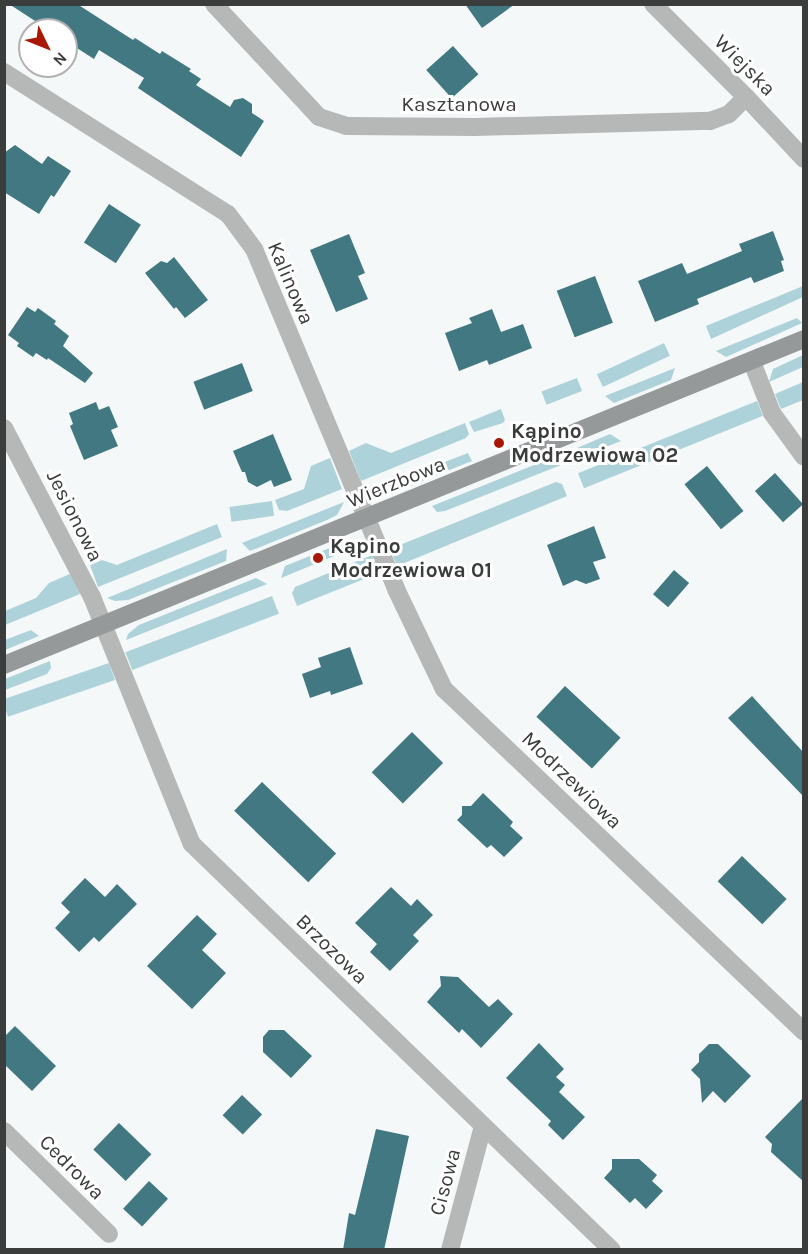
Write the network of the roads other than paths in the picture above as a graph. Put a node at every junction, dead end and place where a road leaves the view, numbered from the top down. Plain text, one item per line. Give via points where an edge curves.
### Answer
1 (214, 4) edge
2 (653, 4) edge
3 (4, 72) edge
4 (746, 97) junction
5 (804, 159) edge
6 (804, 339) edge
7 (752, 362) junction
8 (4, 428) edge
9 (804, 457) edge
10 (367, 518) junction
11 (104, 625) junction
12 (4, 665) edge
13 (804, 1032) edge
14 (483, 1126) junction
15 (4, 1131) edge
16 (109, 1234) dead end
17 (450, 1250) edge
18 (612, 1250) edge

1 - 4 street, Kasztanowa via 319,117 346,126 710,121 729,114
2 - 4 street, Wiejska
3 - 10 street, Kalinowa via 228,214 254,249
4 - 5 street, Wiejska
6 - 7 street, Wierzbowa
7 - 9 street via 772,413
7 - 10 street, Wierzbowa
8 - 11 street, Jesionowa
10 - 11 street, Wierzbowa
10 - 13 street, Modrzewiowa via 444,689
11 - 12 street, Wierzbowa
11 - 14 street, Brzozowa via 192,844
14 - 17 street, Cisowa
14 - 18 street, Brzozowa
15 - 16 street, Cedrowa

